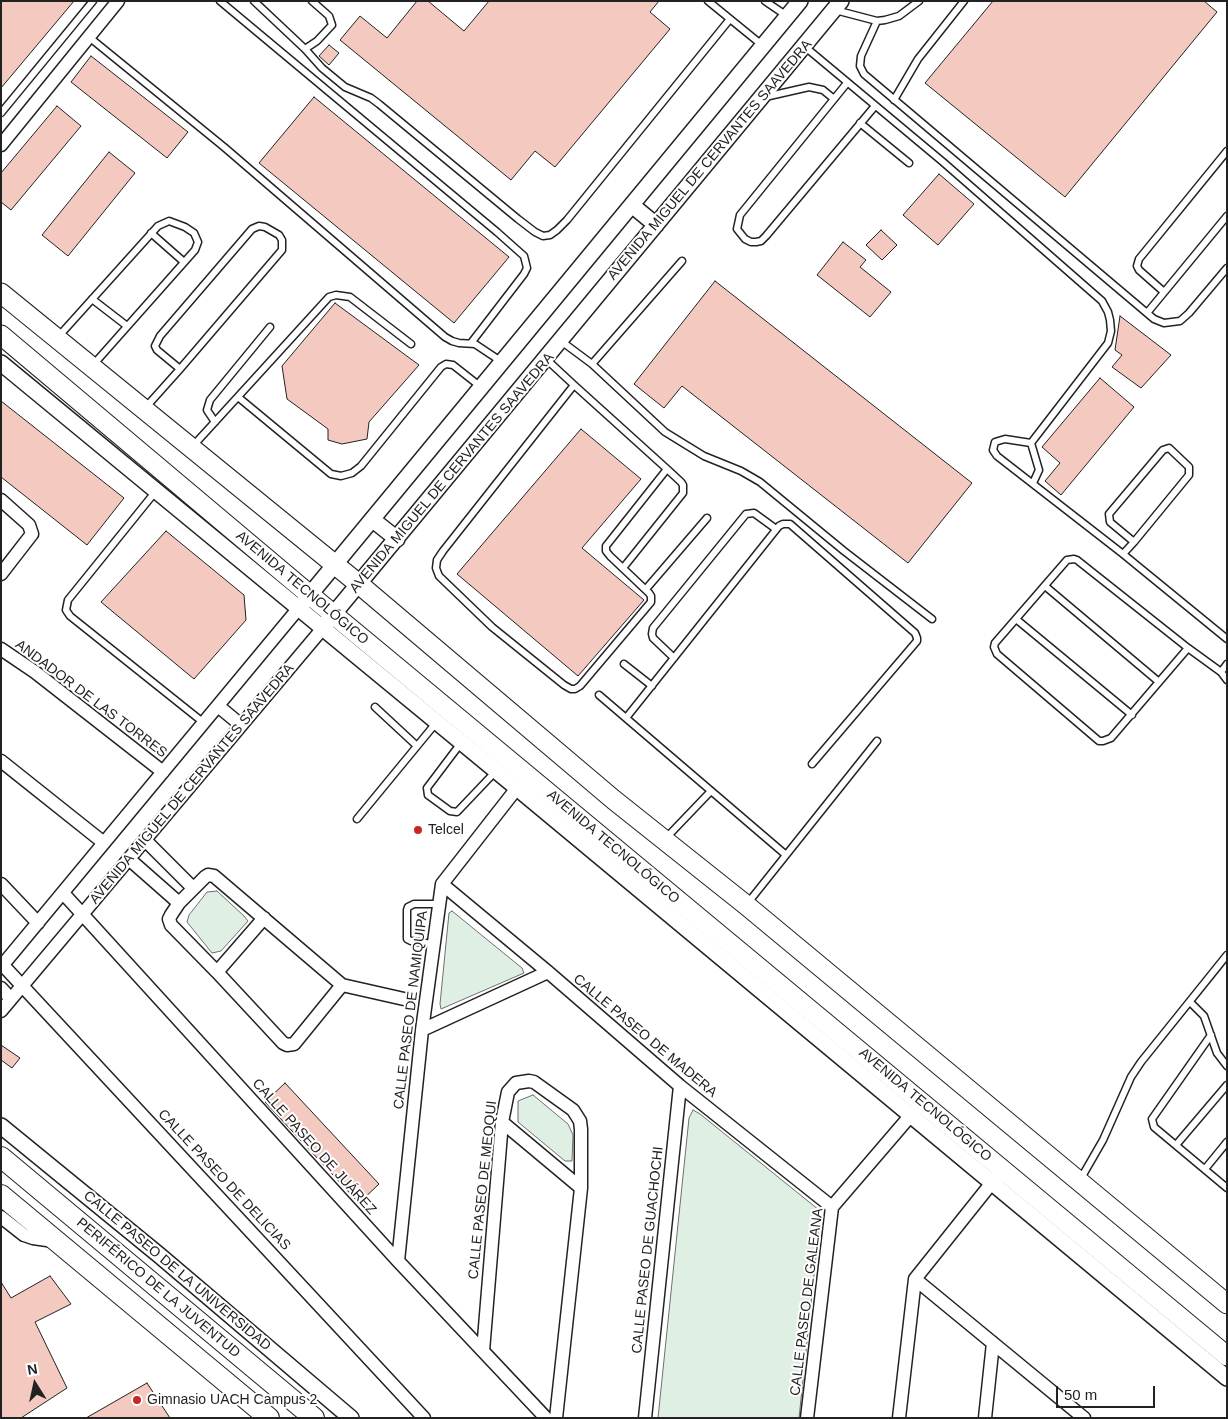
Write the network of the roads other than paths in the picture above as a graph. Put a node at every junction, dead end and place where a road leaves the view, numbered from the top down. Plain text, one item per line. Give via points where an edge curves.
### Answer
1 (93, 1) edge
2 (118, 1) edge
3 (220, 1) edge
4 (254, 1) edge
5 (312, 1) edge
6 (708, 1) edge
7 (765, 1) edge
8 (800, 1) edge
9 (919, 1) edge
10 (964, 1) edge
11 (838, 5) edge
12 (788, 16) junction
13 (730, 19) junction
14 (877, 21) junction
15 (89, 36) junction
16 (763, 46) junction
17 (804, 46) junction
18 (305, 49) junction
19 (848, 83) junction
20 (762, 97) junction
21 (834, 99) junction
22 (894, 100) junction
23 (875, 106) junction
24 (1, 113) edge
25 (860, 123) junction
26 (1, 145) edge
27 (1227, 151) edge
28 (909, 162) dead end
29 (633, 206) junction
30 (1227, 216) edge
31 (656, 224) junction
32 (151, 233) junction
33 (682, 261) dead end
34 (184, 262) junction
35 (1227, 268) edge
36 (1164, 292) junction
37 (1, 293) edge
38 (92, 299) junction
39 (1146, 313) junction
40 (127, 326) junction
41 (270, 327) dead end
42 (1, 335) edge
43 (58, 338) junction
44 (561, 341) junction
45 (471, 343) junction
46 (411, 344) dead end
47 (546, 359) junction
48 (1, 363) edge
49 (503, 363) junction
50 (592, 364) junction
51 (91, 366) junction
52 (180, 369) junction
53 (574, 385) junction
54 (482, 388) junction
55 (238, 397) junction
56 (144, 409) junction
57 (215, 422) junction
58 (1031, 443) junction
59 (192, 448) junction
60 (667, 469) junction
61 (1033, 483) junction
62 (157, 490) junction
63 (1, 500) edge
64 (707, 518) dead end
65 (373, 520) junction
66 (776, 529) junction
67 (397, 539) junction
68 (1134, 542) junction
69 (1123, 554) junction
70 (334, 565) junction
71 (623, 568) junction
72 (1, 574) edge
73 (360, 585) junction
74 (1045, 586) junction
75 (646, 589) junction
76 (304, 602) junction
77 (932, 618) dead end
78 (1016, 619) junction
79 (328, 621) junction
80 (1227, 639) edge
81 (1188, 648) junction
82 (1, 649) edge
83 (674, 658) junction
84 (624, 664) dead end
85 (1227, 664) edge
86 (1221, 672) junction
87 (1227, 680) edge
88 (1160, 682) junction
89 (652, 686) junction
90 (599, 695) dead end
91 (218, 706) junction
92 (374, 708) dead end
93 (1132, 714) junction
94 (626, 718) junction
95 (437, 722) junction
96 (204, 723) junction
97 (241, 725) junction
98 (462, 742) junction
99 (878, 742) dead end
100 (417, 746) junction
101 (1, 761) edge
102 (812, 764) dead end
103 (496, 771) junction
104 (163, 772) junction
105 (517, 788) junction
106 (711, 790) junction
107 (357, 818) dead end
108 (145, 840) junction
109 (664, 841) junction
110 (104, 843) junction
111 (786, 855) junction
112 (129, 859) junction
113 (1, 884) edge
114 (442, 884) junction
115 (193, 888) junction
116 (63, 893) junction
117 (179, 903) junction
118 (439, 904) junction
119 (746, 905) junction
120 (82, 915) junction
121 (264, 918) junction
122 (38, 923) junction
123 (433, 944) junction
124 (1227, 955) edge
125 (2, 965) edge
126 (218, 972) junction
127 (548, 972) junction
128 (22, 985) junction
129 (342, 985) junction
130 (1, 988) edge
131 (11, 998) junction
132 (404, 999) dead end
133 (1190, 1002) junction
134 (1, 1010) edge
135 (422, 1030) junction
136 (1211, 1035) junction
137 (1227, 1066) edge
138 (680, 1086) junction
139 (1227, 1086) edge
140 (916, 1109) junction
141 (502, 1122) junction
142 (1, 1126) edge
143 (1227, 1142) edge
144 (1176, 1145) junction
145 (1, 1157) edge
146 (1205, 1170) junction
147 (997, 1176) junction
148 (1079, 1181) junction
149 (581, 1188) junction
150 (1227, 1188) edge
151 (1, 1195) edge
152 (832, 1207) junction
153 (1, 1217) edge
154 (57, 1242) junction
155 (398, 1261) junction
156 (915, 1279) junction
157 (1219, 1292) edge
158 (1227, 1304) edge
159 (993, 1343) junction
160 (483, 1351) junction
161 (1227, 1356) edge
162 (1227, 1378) edge
163 (1079, 1416) edge
164 (269, 1418) edge
165 (314, 1418) edge
166 (351, 1418) edge
167 (424, 1418) edge
168 (546, 1418) edge
169 (556, 1418) edge
170 (645, 1418) edge
171 (807, 1418) edge
172 (899, 1418) edge
173 (985, 1418) edge

1 - 24 lane
2 - 15 street
3 - 45 lane via 524,256 524,274
4 - 18 lane
5 - 18 lane via 328,16 332,25
6 - 13 lane
7 - 12 lane
8 - 12 street, AVENIDA MIGUEL DE CERVANTES SAAVEDRA
9 - 14 lane via 899,16
10 - 22 lane via 918,59
11 - 14 lane
11 - 17 street, AVENIDA MIGUEL DE CERVANTES SAAVEDRA
12 - 16 street, AVENIDA MIGUEL DE CERVANTES SAAVEDRA
13 - 16 lane
13 - 18 lane via 567,220 550,235 543,236 518,220 379,104 345,87
14 - 22 lane via 861,56 860,66 864,74
15 - 26 street
15 - 45 lane via 445,337 459,343
16 - 29 street, AVENIDA MIGUEL DE CERVANTES SAAVEDRA
17 - 19 lane
17 - 20 street, AVENIDA MIGUEL DE CERVANTES SAAVEDRA
19 - 21 lane
19 - 23 lane
20 - 21 lane via 808,87 824,90
20 - 31 street, AVENIDA MIGUEL DE CERVANTES SAAVEDRA
21 - 25 lane via 740,215 737,229 745,239 756,242 766,236
22 - 39 lane
23 - 25 lane
23 - 58 lane via 1092,291 1108,312 1111,331 1108,343
25 - 28 lane
27 - 36 lane via 1139,259 1139,270
29 - 31 street
29 - 49 street, AVENIDA MIGUEL DE CERVANTES SAAVEDRA
30 - 36 lane
31 - 44 street, AVENIDA MIGUEL DE CERVANTES SAAVEDRA
32 - 34 lane
32 - 34 lane via 169,221 194,233 197,246
32 - 38 lane
33 - 50 lane
34 - 40 lane
35 - 39 lane via 1180,321 1164,323
36 - 39 lane
37 - 43 main road
38 - 40 lane
38 - 43 lane
40 - 51 lane
41 - 57 lane via 210,400 208,410
42 - 76 main road, AVENIDA TECNOLÓGICO
43 - 51 main road
44 - 47 street, AVENIDA MIGUEL DE CERVANTES SAAVEDRA
44 - 50 lane
45 - 49 lane
46 - 55 lane via 350,297 336,294 323,303
47 - 53 lane
47 - 67 street, AVENIDA MIGUEL DE CERVANTES SAAVEDRA
48 - 62 street
49 - 54 street, AVENIDA MIGUEL DE CERVANTES SAAVEDRA
50 - 77 lane via 665,432 704,456 760,482
51 - 56 main road
52 - 52 lane via 156,350 160,336 252,229 265,226 279,235 282,250
52 - 56 lane
53 - 60 lane
53 - 75 lane via 443,551 436,568 439,576 492,627 575,689 649,604 651,596
54 - 55 lane via 453,365 441,367 361,466 341,476 332,474
54 - 65 street, AVENIDA MIGUEL DE CERVANTES SAAVEDRA
55 - 57 lane
56 - 59 main road
57 - 59 lane
58 - 61 lane via 1039,470
58 - 61 lane via 1005,439 995,442 992,450
59 - 70 main road
60 - 71 lane via 681,482 682,493
60 - 71 lane via 606,546 606,551
61 - 69 lane
62 - 76 street
62 - 96 lane via 68,600 66,610
63 - 72 street via 29,525 32,534
64 - 75 lane
65 - 67 street
65 - 70 street, AVENIDA MIGUEL DE CERVANTES SAAVEDRA
66 - 83 lane
66 - 83 lane via 754,513 746,514 653,628 653,638
66 - 102 lane via 790,524 917,638
67 - 73 street, AVENIDA MIGUEL DE CERVANTES SAAVEDRA
68 - 68 lane via 1189,475 1189,467 1169,448 1162,450 1109,514 1110,522
68 - 69 lane
69 - 80 lane
70 - 73 main road
70 - 76 street, AVENIDA MIGUEL DE CERVANTES SAAVEDRA
71 - 75 lane
73 - 79 street, AVENIDA MIGUEL DE CERVANTES SAAVEDRA
73 - 109 main road
74 - 78 lane
74 - 81 lane via 1067,560 1078,560
74 - 88 lane
76 - 79 main road, AVENIDA TECNOLÓGICO
76 - 91 street, AVENIDA MIGUEL DE CERVANTES SAAVEDRA
78 - 93 lane
78 - 93 lane via 995,643 997,654 1099,741 1111,738
79 - 95 street
79 - 97 street, AVENIDA MIGUEL DE CERVANTES SAAVEDRA
79 - 140 main road, AVENIDA TECNOLÓGICO
81 - 86 lane
81 - 88 lane
82 - 104 street, ANDADOR DE LAS TORRES
83 - 89 lane
84 - 89 lane
85 - 86 lane
86 - 87 lane
88 - 93 lane
89 - 94 lane
90 - 94 lane
91 - 96 street, AVENIDA MIGUEL DE CERVANTES SAAVEDRA
91 - 97 street
92 - 100 lane
94 - 106 lane
95 - 98 street
95 - 100 lane
96 - 104 street, AVENIDA MIGUEL DE CERVANTES SAAVEDRA
97 - 108 street, AVENIDA MIGUEL DE CERVANTES SAAVEDRA
98 - 103 street
98 - 103 lane via 427,788 428,795 450,811 457,812
99 - 111 lane
100 - 107 lane
101 - 110 street
103 - 105 street
104 - 110 street, AVENIDA MIGUEL DE CERVANTES SAAVEDRA
105 - 114 street, CALLE PASEO DE NAMIQUIPA
105 - 140 street
106 - 109 lane
106 - 111 lane
108 - 112 street, AVENIDA MIGUEL DE CERVANTES SAAVEDRA
108 - 115 street
109 - 119 main road
110 - 116 street, AVENIDA MIGUEL DE CERVANTES SAAVEDRA
111 - 119 lane
112 - 117 street
112 - 120 street, AVENIDA MIGUEL DE CERVANTES SAAVEDRA
113 - 122 street
114 - 118 street, CALLE PASEO DE NAMIQUIPA
114 - 127 street, CALLE PASEO DE MADERA
115 - 117 street
115 - 121 street via 208,875 214,876
116 - 120 street, CALLE PASEO DE JUÁREZ
116 - 122 street, AVENIDA MIGUEL DE CERVANTES SAAVEDRA
117 - 126 street via 171,916 171,925
118 - 123 street, CALLE PASEO DE NAMIQUIPA
118 - 123 lane via 414,904 407,910 407,939
119 - 148 main road
120 - 128 street, AVENIDA MIGUEL DE CERVANTES SAAVEDRA
120 - 155 street, CALLE PASEO DE JUÁREZ
121 - 126 street
121 - 129 street
122 - 125 street, AVENIDA MIGUEL DE CERVANTES SAAVEDRA
123 - 135 street, CALLE PASEO DE NAMIQUIPA
124 - 133 lane
125 - 128 street, CALLE PASEO DE DELICIAS
126 - 129 street via 286,1045 294,1044
127 - 135 street
127 - 138 street, CALLE PASEO DE MADERA
128 - 131 street, AVENIDA MIGUEL DE CERVANTES SAAVEDRA
128 - 167 street, CALLE PASEO DE DELICIAS
129 - 132 street
130 - 131 street
131 - 134 street, AVENIDA MIGUEL DE CERVANTES SAAVEDRA
133 - 136 lane via 1204,1016
133 - 148 lane via 1131,1077
135 - 155 street, CALLE PASEO DE NAMIQUIPA
136 - 137 lane via 1217,1053
136 - 144 lane via 1152,1119 1154,1127
138 - 152 street, CALLE PASEO DE MADERA
138 - 170 street, CALLE PASEO DE GUACHOCHI
139 - 144 lane
140 - 147 main road, AVENIDA TECNOLÓGICO
140 - 152 street, CALLE PASEO DE GALEANA
141 - 149 street
141 - 149 street, CALLE PASEO DE MEOQUI via 508,1092 511,1086 522,1081 534,1082 573,1110 581,1129
141 - 160 street, CALLE PASEO DE MEOQUI
142 - 166 street, CALLE PASEO DE LA UNIVERSIDAD
143 - 146 lane
144 - 146 lane
145 - 165 highway, PERIFÉRICO DE LA JUVENTUD
146 - 150 lane
147 - 156 street
147 - 161 main road, AVENIDA TECNOLÓGICO
147 - 162 street
148 - 157 main road
149 - 169 street, CALLE PASEO DE MEOQUI
151 - 154 highway, PERIFÉRICO DE LA JUVENTUD
152 - 171 street, CALLE PASEO DE GALEANA
153 - 154 street via 24,1235
154 - 164 highway, PERIFÉRICO DE LA JUVENTUD
155 - 160 street, CALLE PASEO DE JUÁREZ
156 - 159 street
156 - 172 street
157 - 158 main road
159 - 163 street
159 - 173 street
160 - 168 street, CALLE PASEO DE JUÁREZ

